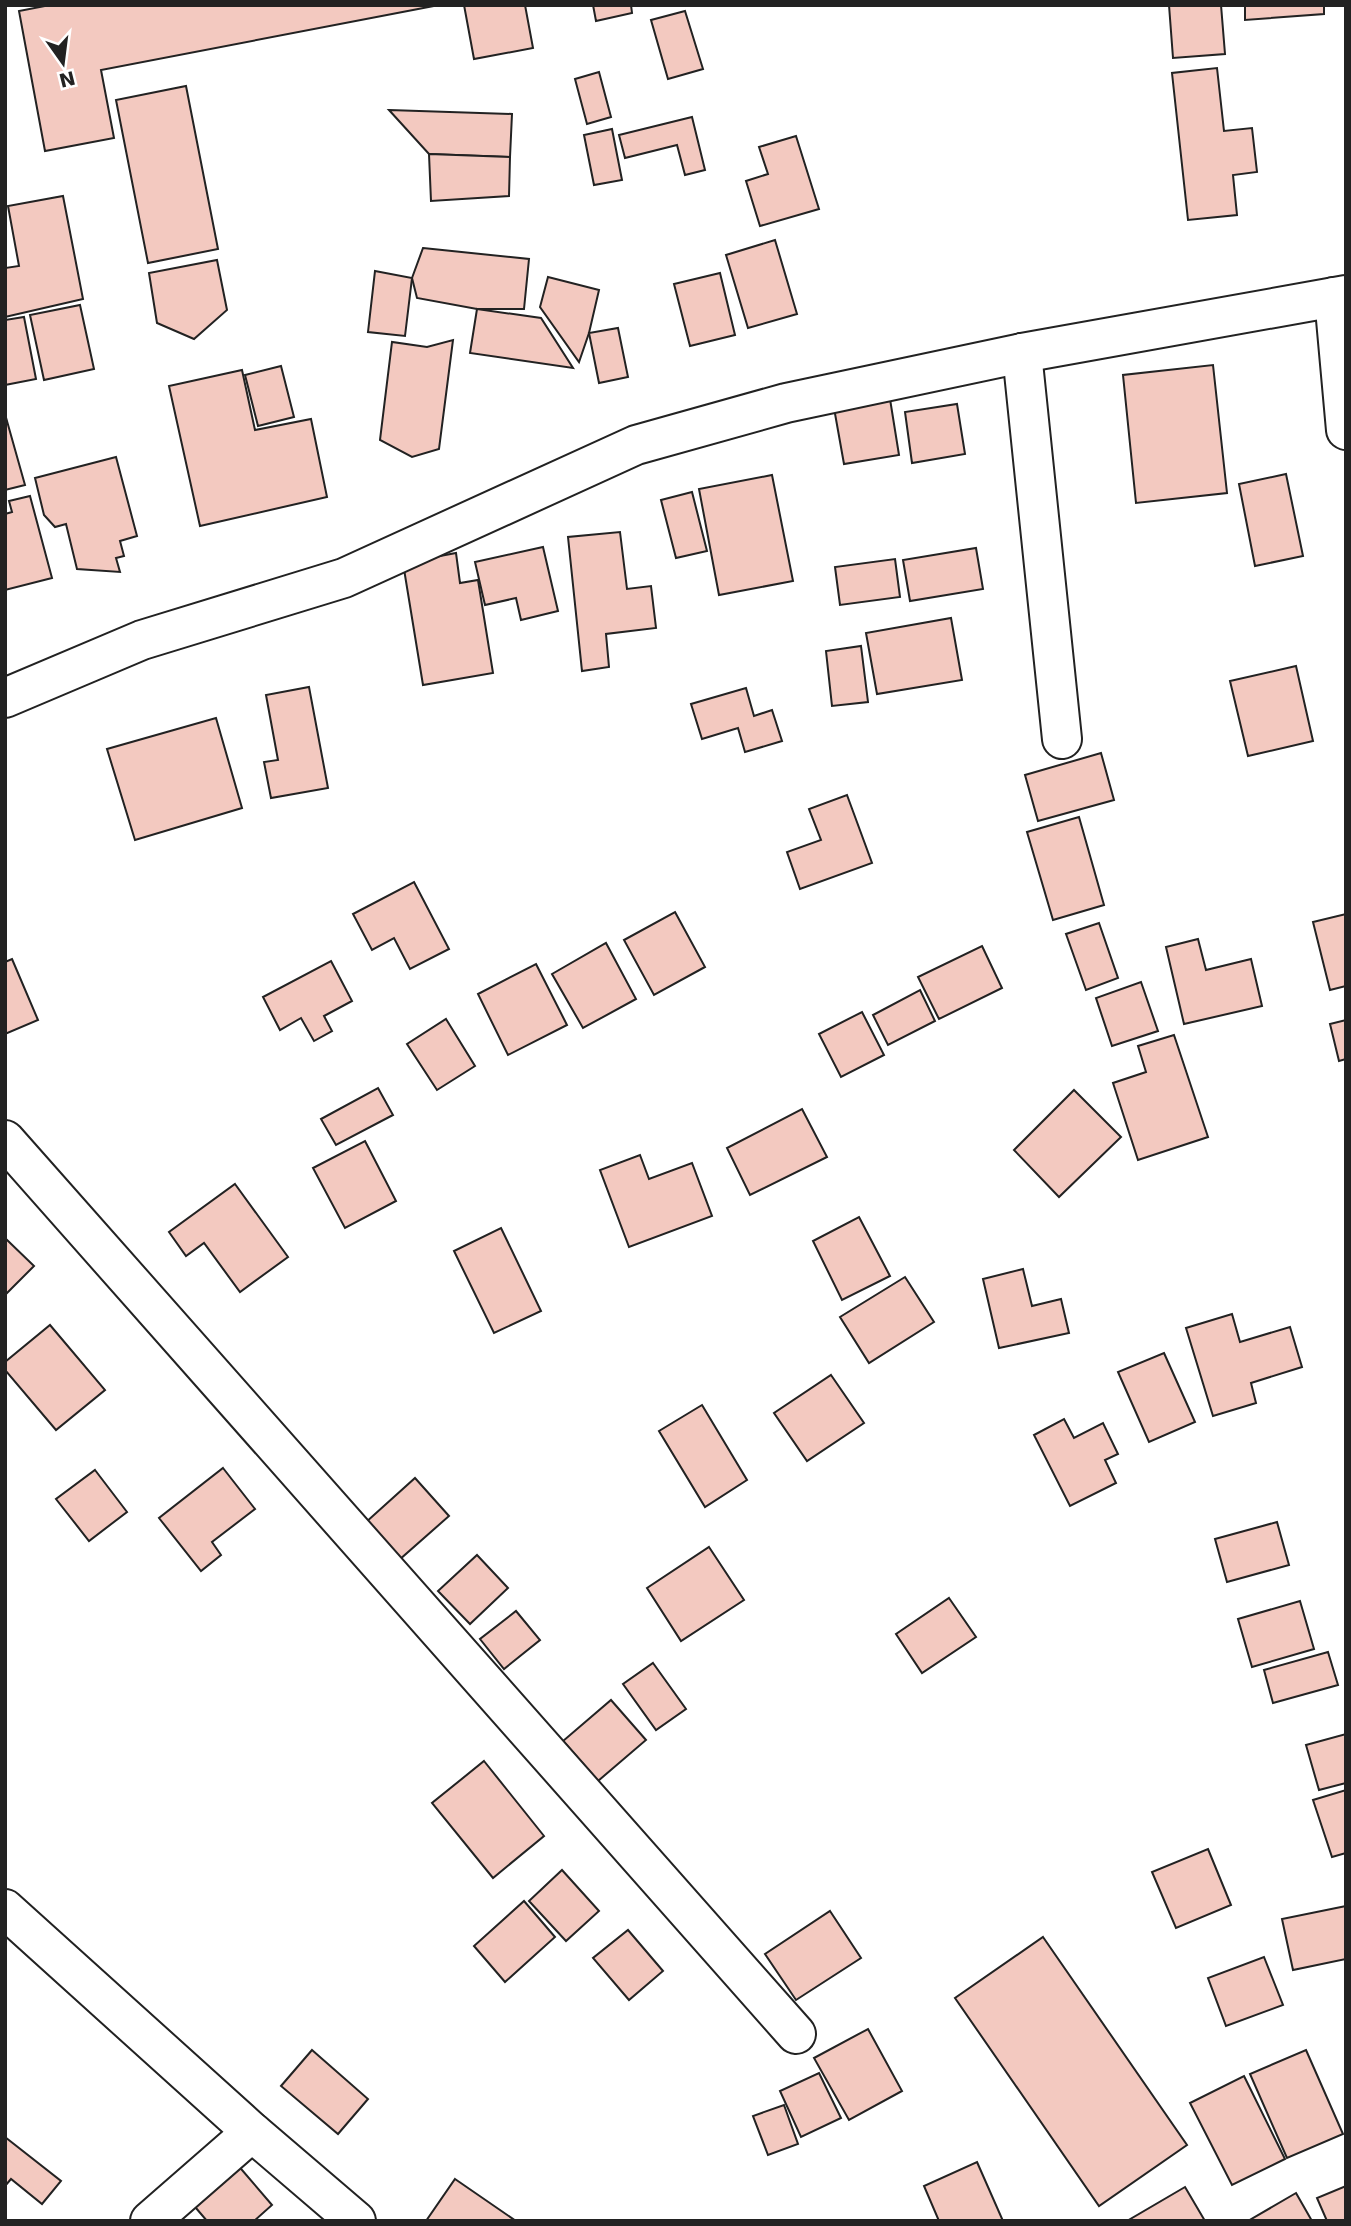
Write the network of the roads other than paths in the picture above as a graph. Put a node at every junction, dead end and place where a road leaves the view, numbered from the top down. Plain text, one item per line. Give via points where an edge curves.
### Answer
1 (1340, 296) edge
2 (1022, 353) junction
3 (1346, 430) edge
4 (5, 698) edge
5 (1062, 739) dead end
6 (5, 1140) edge
7 (5, 1909) edge
8 (796, 2034) dead end
9 (252, 2132) junction
10 (150, 2221) edge
11 (356, 2221) edge

1 - 2 street
1 - 3 street
2 - 4 street via 786,403 636,445 344,578 142,640
2 - 5 street
6 - 8 street
7 - 9 street
9 - 10 street
9 - 11 street

